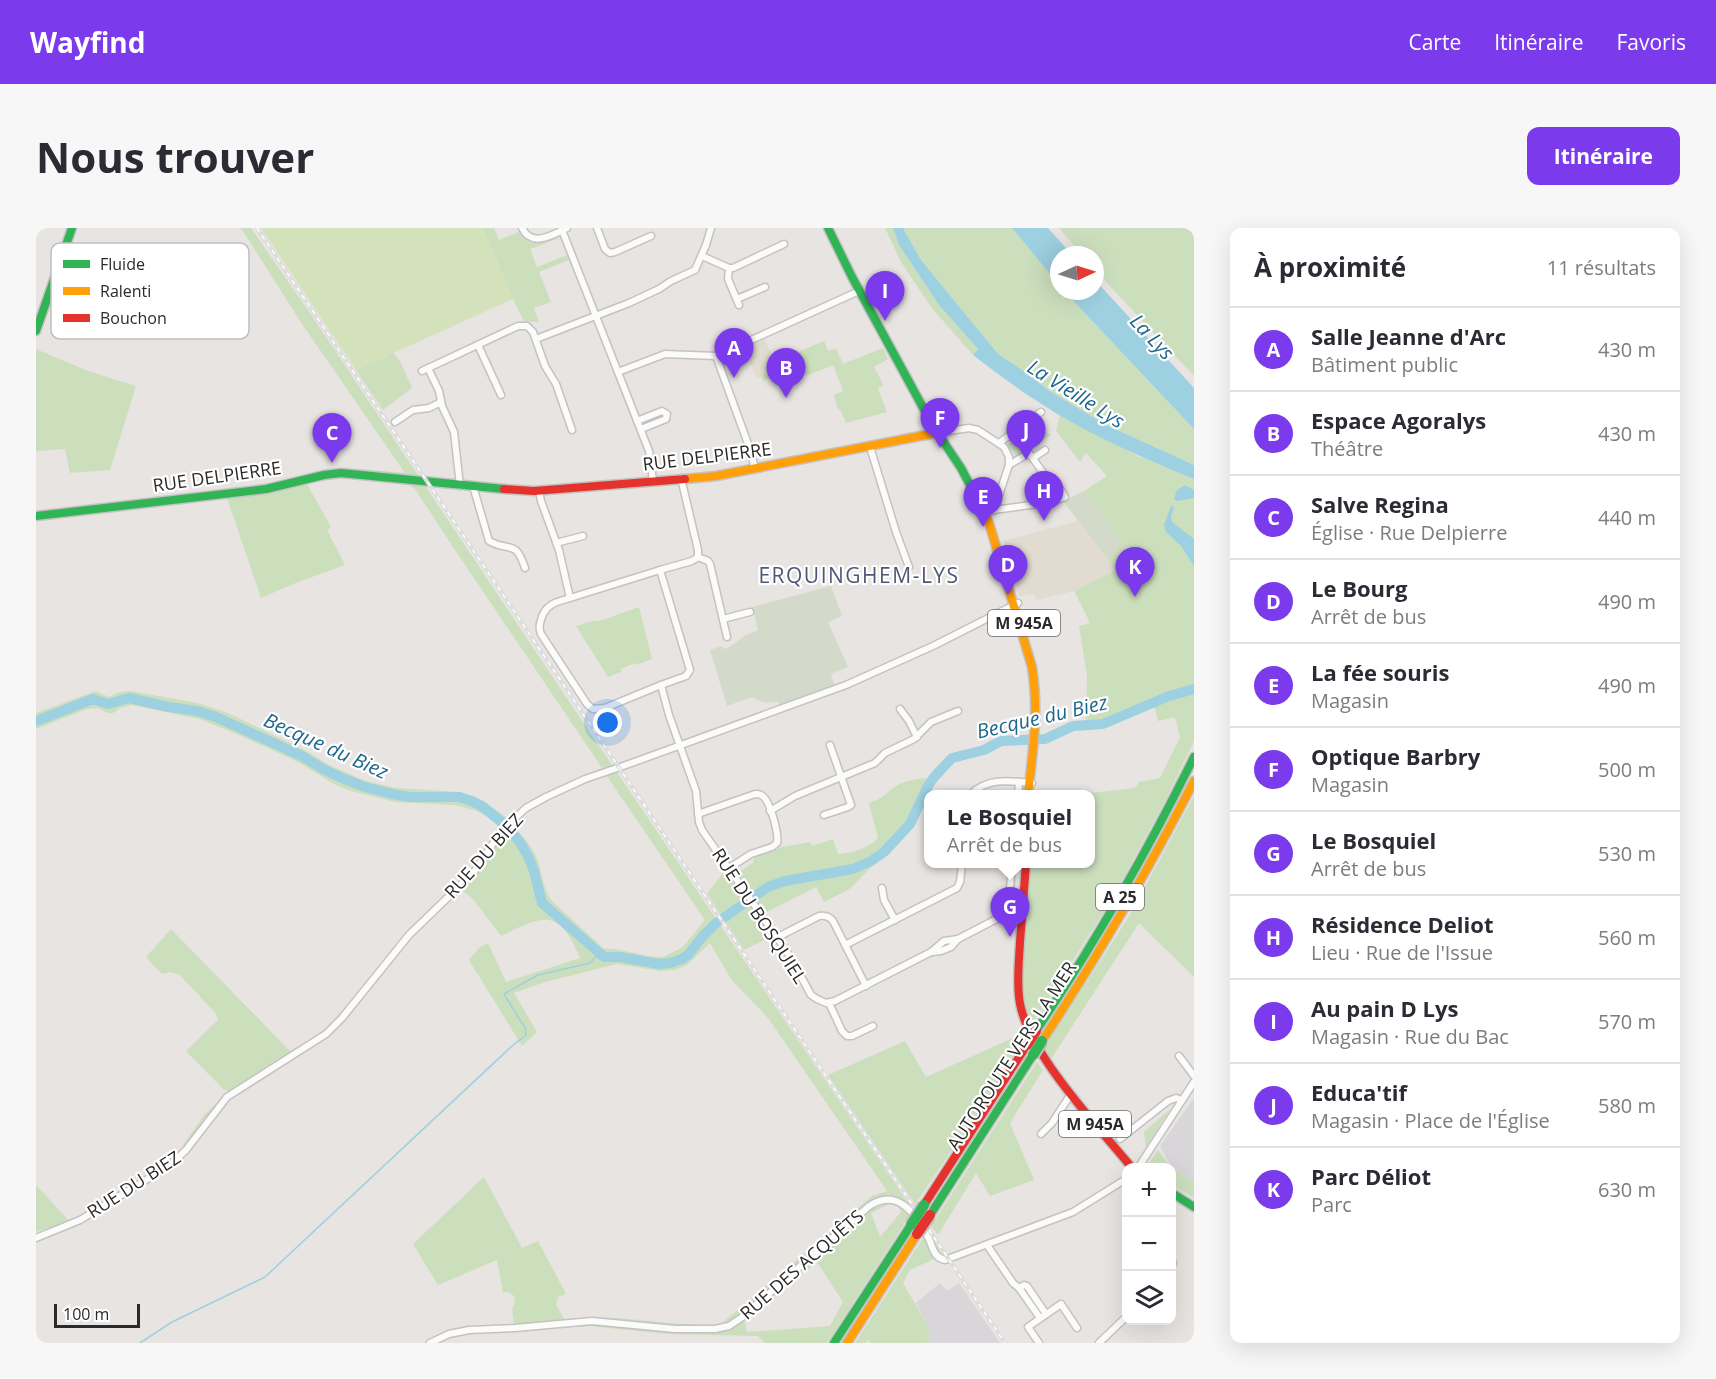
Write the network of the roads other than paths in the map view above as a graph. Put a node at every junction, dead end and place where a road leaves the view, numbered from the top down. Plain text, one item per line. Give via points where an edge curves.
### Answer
1 (72, 228) edge
2 (522, 228) edge
3 (597, 228) edge
4 (711, 228) edge
5 (828, 228) edge
6 (564, 229) edge
7 (651, 237) dead end
8 (67, 243) edge
9 (784, 244) dead end
10 (702, 256) junction
11 (729, 267) junction
12 (765, 286) dead end
13 (51, 288) edge
14 (859, 291) junction
15 (596, 315) junction
16 (36, 331) edge
17 (536, 339) junction
18 (478, 345) junction
19 (716, 356) junction
20 (618, 372) junction
21 (501, 395) dead end
22 (441, 402) junction
23 (1041, 412) dead end
24 (637, 420) junction
25 (395, 422) dead end
26 (640, 429) junction
27 (572, 430) dead end
28 (940, 433) junction
29 (999, 443) junction
30 (870, 447) junction
31 (1045, 450) dead end
32 (1033, 458) junction
33 (1009, 465) junction
34 (755, 469) junction
35 (681, 478) junction
36 (653, 481) junction
37 (460, 486) junction
38 (473, 486) junction
39 (539, 490) junction
40 (990, 511) junction
41 (36, 516) edge
42 (583, 536) dead end
43 (556, 543) junction
44 (698, 557) junction
45 (909, 567) dead end
46 (525, 568) dead end
47 (660, 570) junction
48 (570, 598) junction
49 (1016, 604) junction
50 (750, 612) dead end
51 (723, 619) junction
52 (727, 637) dead end
53 (661, 686) junction
54 (900, 709) dead end
55 (958, 711) dead end
56 (917, 736) junction
57 (680, 745) junction
58 (830, 745) dead end
59 (1194, 757) edge
60 (842, 777) junction
61 (1194, 781) edge
62 (1028, 787) edge
63 (977, 790) edge
64 (770, 811) junction
65 (698, 814) junction
66 (824, 815) dead end
67 (729, 868) junction
68 (962, 868) edge
69 (1012, 868) edge
70 (1023, 868) edge
71 (882, 888) dead end
72 (1016, 914) junction
73 (895, 920) junction
74 (777, 938) junction
75 (845, 945) junction
76 (866, 986) junction
77 (829, 1003) junction
78 (873, 1026) dead end
79 (1030, 1050) junction
80 (1179, 1056) dead end
81 (1194, 1076) edge
82 (1194, 1082) edge
83 (1071, 1095) junction
84 (1181, 1100) junction
85 (1041, 1134) dead end
86 (1120, 1139) dead end
87 (1129, 1163) edge
88 (1141, 1163) edge
89 (1122, 1181) edge
90 (1176, 1196) edge
91 (1194, 1207) edge
92 (914, 1229) junction
93 (36, 1238) edge
94 (987, 1245) junction
95 (1043, 1316) junction
96 (1122, 1321) edge
97 (1077, 1328) dead end
98 (430, 1343) edge
99 (834, 1343) edge
100 (846, 1343) edge
101 (1039, 1343) edge
102 (1099, 1343) edge

1 - 8 main road
2 - 6 street via 528,237 536,239
3 - 7 street via 610,253
4 - 10 street
5 - 14 main road, M 945A
6 - 15 street
9 - 11 street
10 - 11 street
10 - 15 street via 695,270
11 - 12 street via 728,279 738,302
13 - 16 main road
14 - 19 street
14 - 28 main road, M 945A
15 - 17 street
15 - 20 street
17 - 18 street via 530,328 522,325
17 - 27 street
18 - 21 street
18 - 22 street via 425,370 439,391
19 - 20 street via 662,354
19 - 34 street
20 - 24 street
22 - 25 street via 413,410
22 - 37 street via 454,432
23 - 29 street
24 - 26 street
24 - 26 street via 661,411 667,414 666,418
26 - 36 street via 650,454
28 - 29 street via 972,428
28 - 30 main road, RUE DELPIERRE
28 - 40 main road, M 945A
29 - 33 street via 1008,453
30 - 34 main road, RUE DELPIERRE
30 - 45 street
31 - 32 street
32 - 33 street via 1029,453
32 - 40 street via 1065,497
33 - 40 street
34 - 35 main road, RUE DELPIERRE
35 - 36 main road, RUE DELPIERRE
35 - 44 street
36 - 39 main road, RUE DELPIERRE
37 - 38 main road, RUE DELPIERRE
37 - 41 main road, RUE DELPIERRE via 341,473 266,489
38 - 39 main road, RUE DELPIERRE
38 - 46 street via 489,541 515,549
39 - 43 street
40 - 49 main road, M 945A
42 - 43 street
43 - 48 street
44 - 47 street
44 - 51 street via 710,564
47 - 48 street
47 - 53 street via 690,670
48 - 53 street via 547,607 540,632 589,706 602,709
49 - 57 street, RUE DU BIEZ via 846,685
49 - 62 main road, M 945A via 1039,679 1040,701
50 - 51 street
51 - 52 street
53 - 57 street, RUE DU BOSQUIEL
54 - 56 street
55 - 56 street via 931,722
56 - 60 street via 885,753 875,764
57 - 65 street, RUE DU BOSQUIEL via 696,791
57 - 93 street, RUE DU BIEZ via 577,782 531,806 502,830 474,872 414,929 326,1034 227,1097 169,1166 80,1220
58 - 60 street
59 - 79 main road, A 25, bridge via 1122,894 1036,1031
60 - 64 street
60 - 66 street via 851,806
61 - 79 main road, AUTOROUTE VERS LA MER / A 25, bridge via 1084,976 1042,1041
62 - 63 street via 1004,780
64 - 65 street via 758,794
64 - 67 street via 778,836 776,844
65 - 67 street, RUE DU BOSQUIEL via 702,830
67 - 74 street, RUE DU BOSQUIEL
68 - 73 street via 957,888
69 - 72 street
70 - 72 main road, M 945A
71 - 73 street
72 - 76 street
72 - 83 main road, M 945A via 1020,1004 1026,1024
73 - 75 street
74 - 75 street via 824,915 831,918
74 - 77 street, RUE DU BOSQUIEL via 811,995
75 - 76 street
76 - 77 street
77 - 78 street via 847,1036
79 - 92 main road, A 25, bridge
80 - 81 street
82 - 84 street
83 - 85 street
83 - 87 main road, M 945A
84 - 86 street via 1168,1101
84 - 88 street
89 - 94 street, RUE DES ACQUÊTS via 1072,1212
90 - 91 main road
92 - 99 main road, A 25
92 - 100 main road, A 25
94 - 95 street via 1013,1283
94 - 98 street, RUE DES ACQUÊTS via 941,1260 907,1208 895,1200 884,1200 868,1207 741,1318 724,1328 584,1321 465,1330
95 - 97 street via 1061,1304
95 - 101 street via 1028,1326
96 - 102 street

